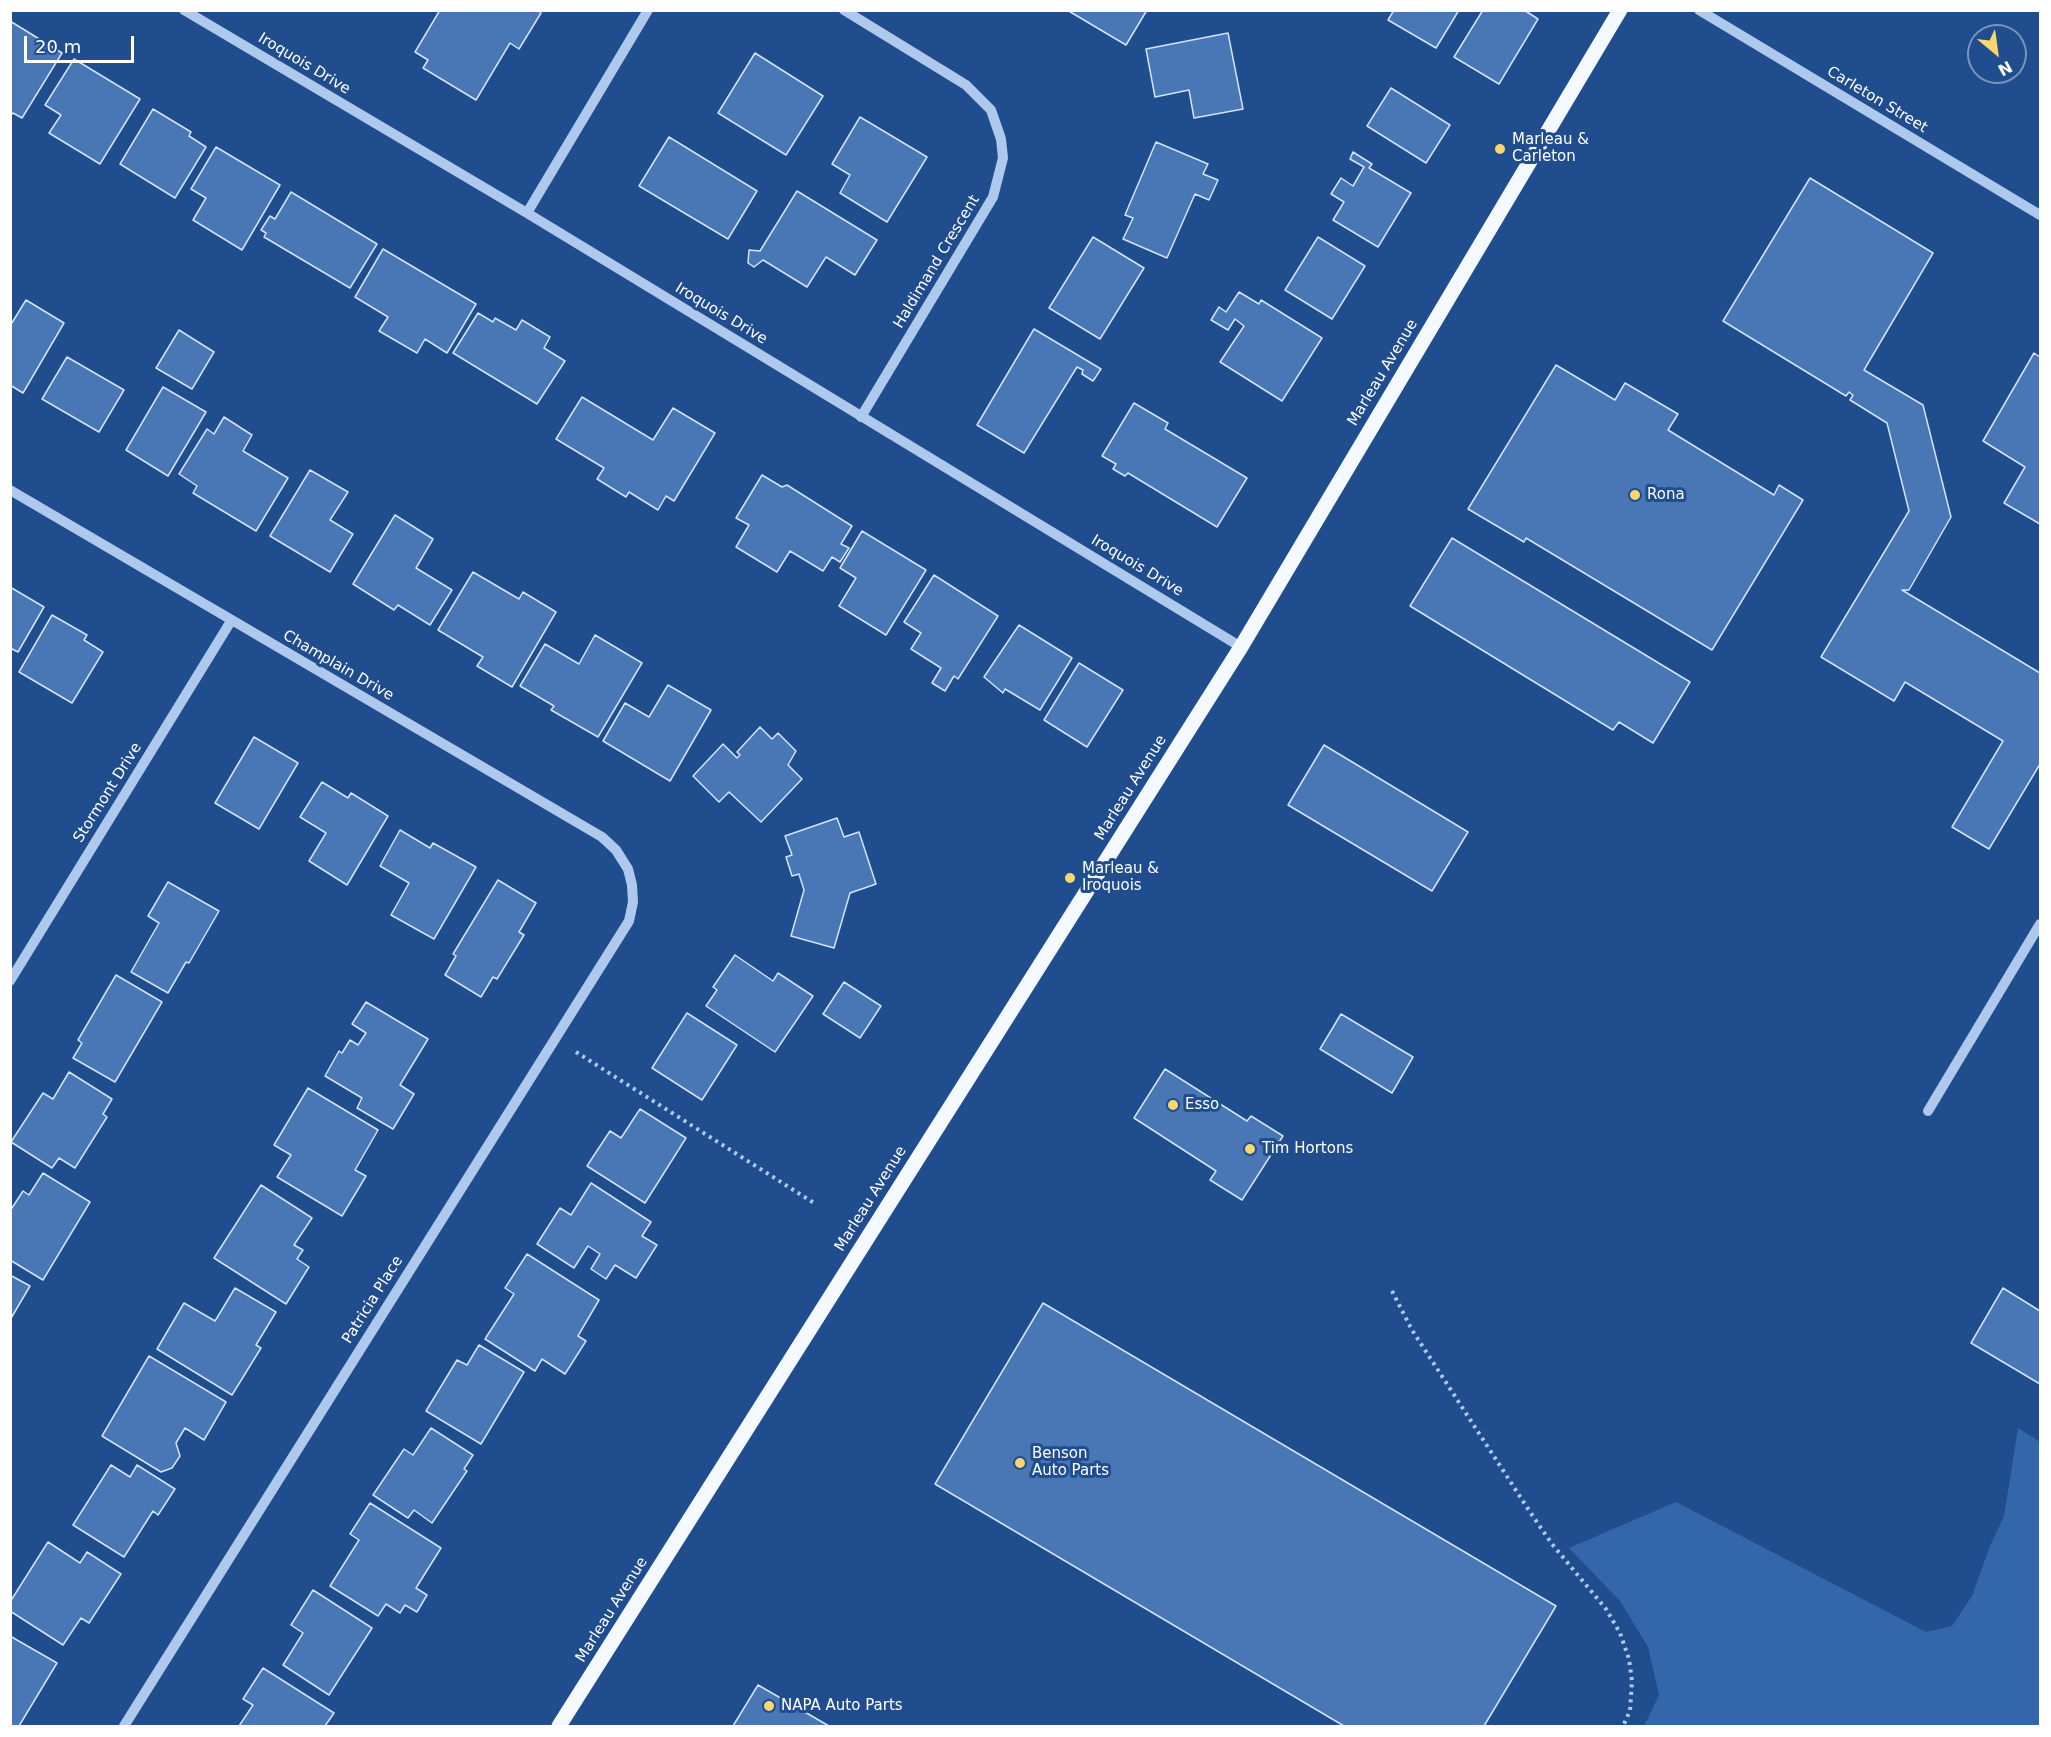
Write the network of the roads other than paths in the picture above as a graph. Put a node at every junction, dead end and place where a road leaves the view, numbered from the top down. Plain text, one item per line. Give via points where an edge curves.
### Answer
1 (184, 10) edge
2 (648, 10) edge
3 (844, 10) edge
4 (1620, 10) edge
5 (1699, 10) edge
6 (527, 213) junction
7 (2040, 215) edge
8 (861, 417) junction
9 (10, 490) edge
10 (231, 621) junction
11 (1241, 647) junction
12 (632, 885) joint
13 (2040, 924) edge
14 (10, 981) edge
15 (1928, 1111) dead end
16 (124, 1726) edge
17 (559, 1726) edge

1 - 6 street, Iroquois Drive
2 - 6 street
3 - 8 street, Haldimand Crescent via 966,85 991,110 1003,158 993,197
4 - 11 main road, Marleau Avenue
5 - 7 street, Carleton Street
6 - 8 street, Iroquois Drive
8 - 11 street, Iroquois Drive
9 - 10 street, Champlain Drive
10 - 12 street, Champlain Drive via 602,837 628,869
10 - 14 street, Stormont Drive
11 - 17 main road, Marleau Avenue
12 - 16 street, Patricia Place via 629,921
13 - 15 street

